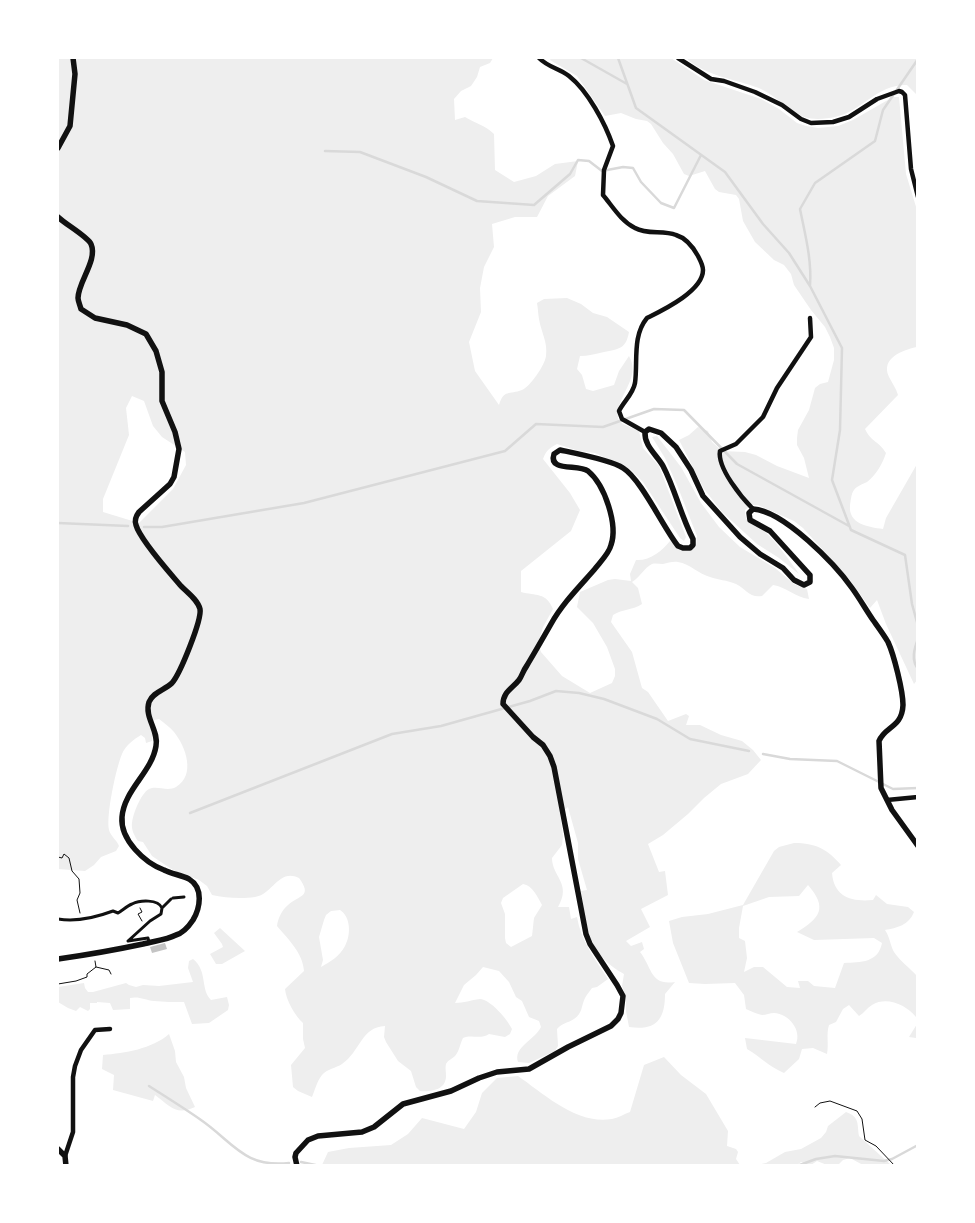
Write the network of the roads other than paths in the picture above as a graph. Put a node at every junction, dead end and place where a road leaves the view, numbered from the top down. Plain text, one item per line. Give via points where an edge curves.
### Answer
1 (73, 58) edge
2 (539, 58) edge
3 (678, 58) edge
4 (58, 148) edge
5 (918, 197) edge
6 (58, 217) edge
7 (810, 318) dead end
8 (645, 432) junction
9 (753, 509) junction
10 (918, 797) edge
11 (887, 800) junction
12 (918, 846) edge
13 (184, 897) dead end
14 (162, 908) junction
15 (58, 919) edge
16 (149, 942) junction
17 (58, 959) edge
18 (110, 1029) dead end
19 (58, 1149) edge
20 (65, 1156) junction
21 (66, 1166) edge
22 (297, 1166) edge

1 - 4 street via 75,74 70,126
2 - 8 street via 581,88 600,117 612,146 604,170 603,195 621,218 643,232 679,236 692,246 702,264 702,276 688,294 647,318 639,332 634,386 620,410 622,419
3 - 5 street via 711,79 755,92 811,123 849,117 877,99 902,92 905,95 911,169
6 - 16 street via 91,244 90,260 78,293 81,309 95,318 134,327 152,342 162,372 162,401 179,449 170,484 140,512 135,524 159,560 200,608 200,618 172,683 152,696 147,709 157,744 147,769 124,807 122,818 129,841 146,860 192,880 198,891 196,912 185,930
7 - 9 street via 811,337 777,388 763,417 736,444 720,451 720,461 730,479
8 - 9 street via 656,430 676,447 703,496 740,537 800,584 810,582 810,575 770,531 750,520 749,513
8 - 22 street via 644,438 663,464 693,539 692,545 686,549 678,546 635,480 623,468 560,450 554,454 552,459 558,466 578,467 588,472 600,487 613,527 611,547 564,605 520,679 502,698 502,704 543,745 554,767 586,934 622,996 618,1019 611,1026 530,1069 497,1072 451,1091 403,1104 374,1127 362,1132 308,1140 296,1153
9 - 11 street via 786,523 808,540 851,587 888,642 903,708 896,725 881,735 879,741 881,788
10 - 11 street
11 - 12 street
13 - 14 street via 172,899
14 - 15 street via 156,902 138,902 118,913
14 - 16 street via 161,914 128,941 148,938
16 - 17 street
18 - 20 street via 95,1030 81,1050 73,1077 73,1132
19 - 20 street
20 - 21 street

